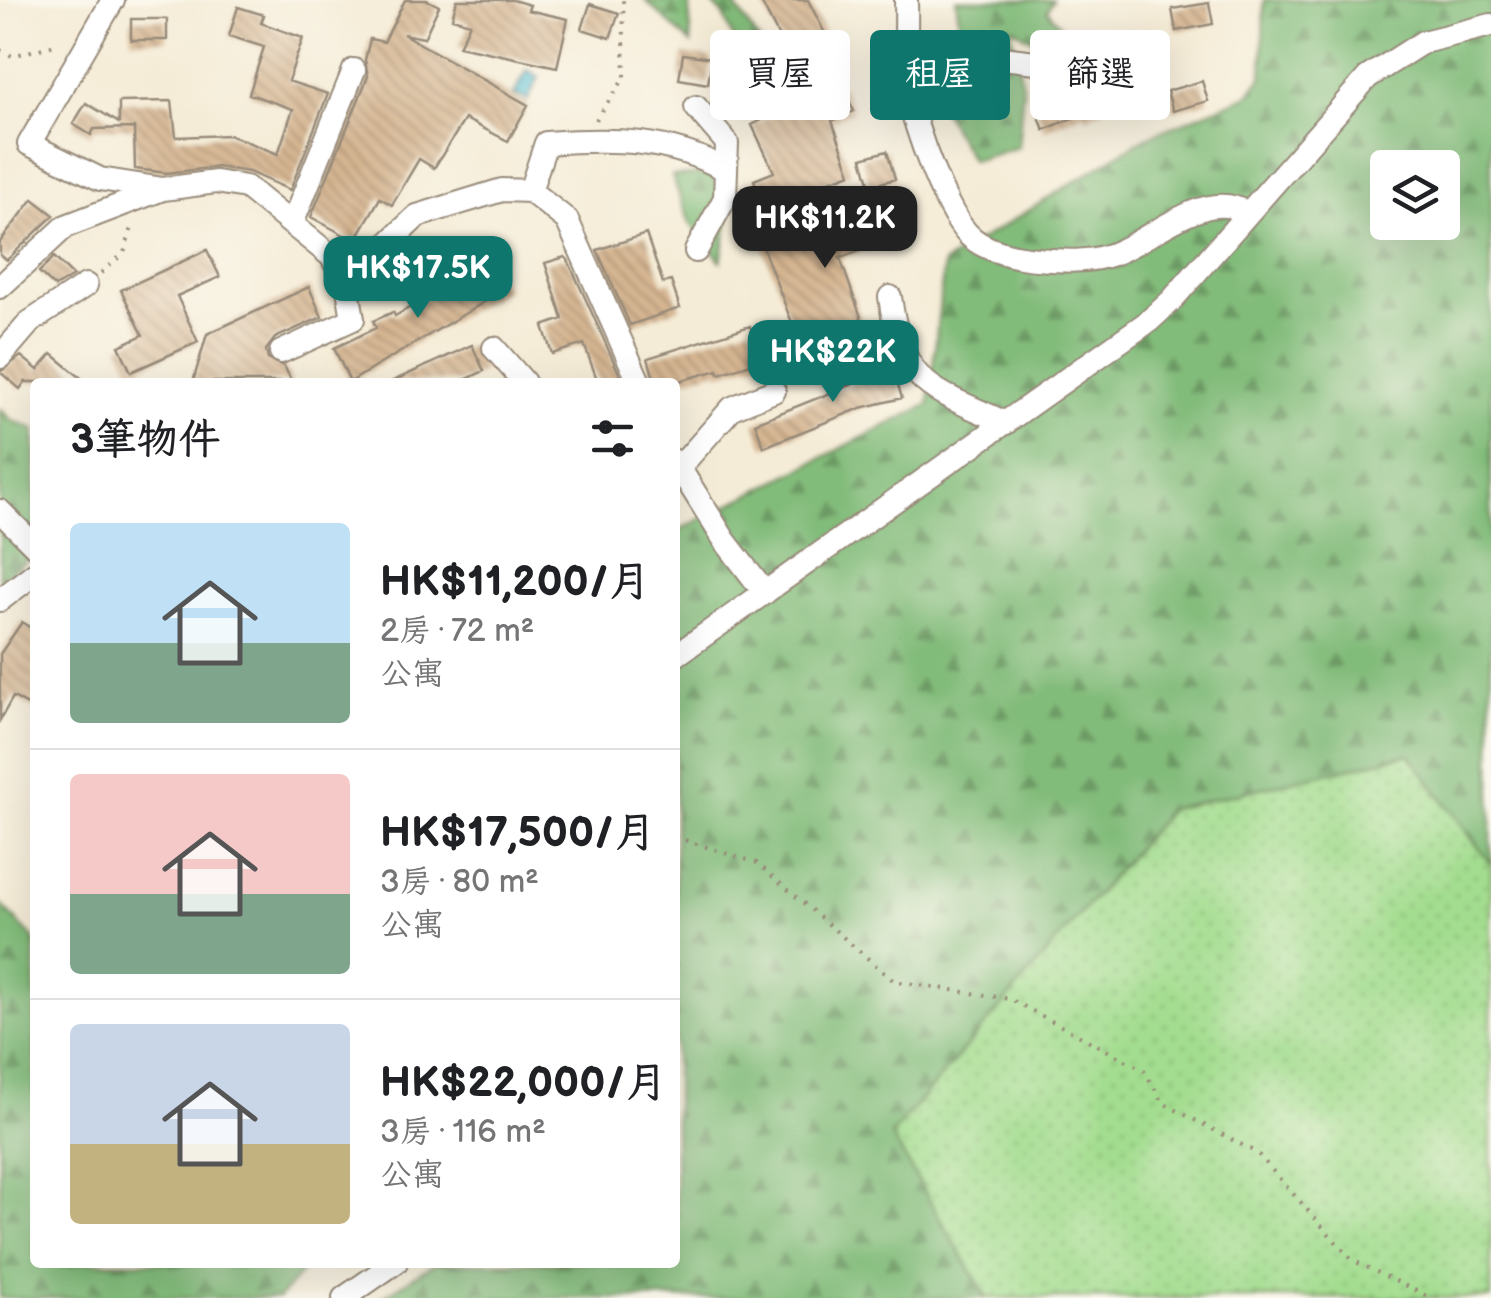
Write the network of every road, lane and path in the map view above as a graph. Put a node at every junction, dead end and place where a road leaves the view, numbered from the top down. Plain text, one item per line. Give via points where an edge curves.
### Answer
1 (113, 0) edge
2 (622, 0) edge
3 (906, 0) edge
4 (1491, 25) edge
5 (907, 30) edge
6 (93, 36) junction
7 (0, 50) edge
8 (354, 70) dead end
9 (696, 107) dead end
10 (916, 120) edge
11 (582, 140) junction
12 (726, 170) junction
13 (530, 191) junction
14 (153, 192) junction
15 (1246, 212) junction
16 (292, 224) junction
17 (696, 250) dead end
18 (347, 283) junction
19 (0, 286) edge
20 (86, 286) joint
21 (890, 296) dead end
22 (494, 348) dead end
23 (281, 352) dead end
24 (0, 357) edge
25 (520, 378) edge
26 (638, 378) edge
27 (774, 391) dead end
28 (1006, 424) junction
29 (680, 461) edge
30 (680, 469) edge
31 (0, 511) edge
32 (30, 541) edge
33 (30, 578) edge
34 (765, 593) junction
35 (0, 600) edge
36 (680, 652) edge
37 (680, 840) edge
38 (387, 1268) edge
39 (344, 1298) edge
40 (1431, 1298) edge

1 - 6 street
2 - 11 path via 625,76
3 - 5 street
4 - 15 street via 1437,37 1388,62 1353,90
6 - 7 path via 12,56
6 - 14 street via 29,144 100,179
8 - 16 street
9 - 12 street via 727,143
10 - 15 street via 969,236 1026,258 1091,260 1208,207
11 - 12 street via 677,146
11 - 13 street via 546,143
12 - 17 street via 725,198
13 - 18 street via 502,190 417,216
13 - 26 street via 567,220
14 - 16 street via 216,182 246,186
14 - 19 street via 66,226
14 - 20 path via 124,253
15 - 28 street via 1159,312
16 - 18 street via 332,256
18 - 23 street via 353,319
20 - 24 street via 30,322
21 - 28 street via 896,338 920,381
22 - 25 street
27 - 29 street via 732,408
28 - 34 street
30 - 34 street
31 - 32 street
33 - 35 street
34 - 36 street
37 - 40 path via 757,864 894,982 1010,999 1144,1070 1163,1103 1257,1153 1352,1260
38 - 39 street

